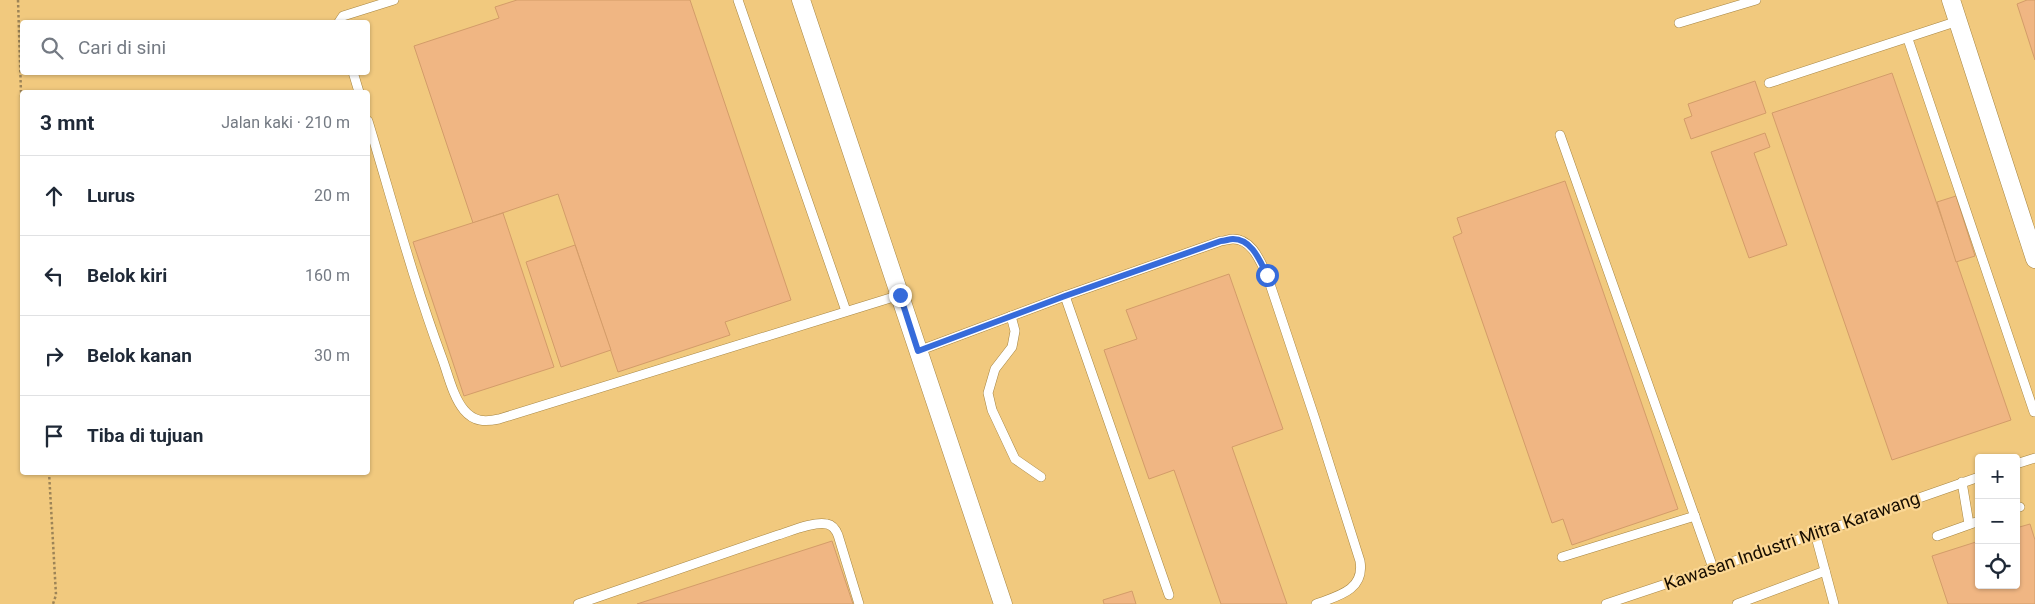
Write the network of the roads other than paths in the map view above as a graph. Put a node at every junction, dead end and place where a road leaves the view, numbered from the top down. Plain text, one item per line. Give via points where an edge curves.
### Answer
1 (394, 0) edge
2 (738, 0) edge
3 (801, 0) edge
4 (1756, 0) edge
5 (1951, 0) edge
6 (340, 20) edge
7 (1958, 21) junction
8 (1679, 23) dead end
9 (1908, 39) junction
10 (354, 75) edge
11 (1769, 84) dead end
12 (358, 90) edge
13 (370, 128) edge
14 (1560, 135) dead end
15 (2035, 260) edge
16 (900, 295) junction
17 (1065, 296) junction
18 (846, 312) junction
19 (1011, 316) junction
20 (918, 351) junction
21 (2034, 412) dead end
22 (2035, 458) edge
23 (2020, 463) edge
24 (1041, 478) dead end
25 (1975, 478) edge
26 (1962, 482) junction
27 (1694, 516) junction
28 (1975, 522) edge
29 (1970, 524) junction
30 (1815, 533) junction
31 (1937, 536) dead end
32 (1562, 557) dead end
33 (1713, 568) junction
34 (1825, 571) junction
35 (1169, 595) dead end
36 (578, 604) edge
37 (859, 604) edge
38 (1003, 604) edge
39 (1316, 604) edge
40 (1606, 604) edge
41 (1737, 604) edge
42 (1834, 604) edge

1 - 6 lane via 343,16
2 - 18 lane
3 - 16 street
4 - 8 lane
5 - 7 street
7 - 9 lane
7 - 15 street
9 - 11 lane
9 - 21 lane
10 - 12 lane
13 - 18 lane via 428,322 463,409 475,419 486,422 499,419
14 - 27 lane
16 - 18 lane
16 - 20 street
17 - 19 lane
17 - 35 lane
17 - 39 lane via 1221,241 1240,240 1257,255 1267,275 1315,419 1361,569 1360,578 1349,590
19 - 20 lane
19 - 24 lane via 1015,330 1012,347 995,369 988,393 1006,443 1016,459
20 - 38 street
22 - 23 lane
25 - 26 lane, Kawasan Industri Mitra Karawang
26 - 29 lane
26 - 30 lane, Kawasan Industri Mitra Karawang
27 - 32 lane
27 - 33 lane
28 - 29 lane
29 - 31 lane
30 - 33 lane, Kawasan Industri Mitra Karawang
30 - 34 lane
33 - 40 lane, Kawasan Industri Mitra Karawang
34 - 41 lane
34 - 42 lane
36 - 37 lane via 778,535 827,524 838,535

